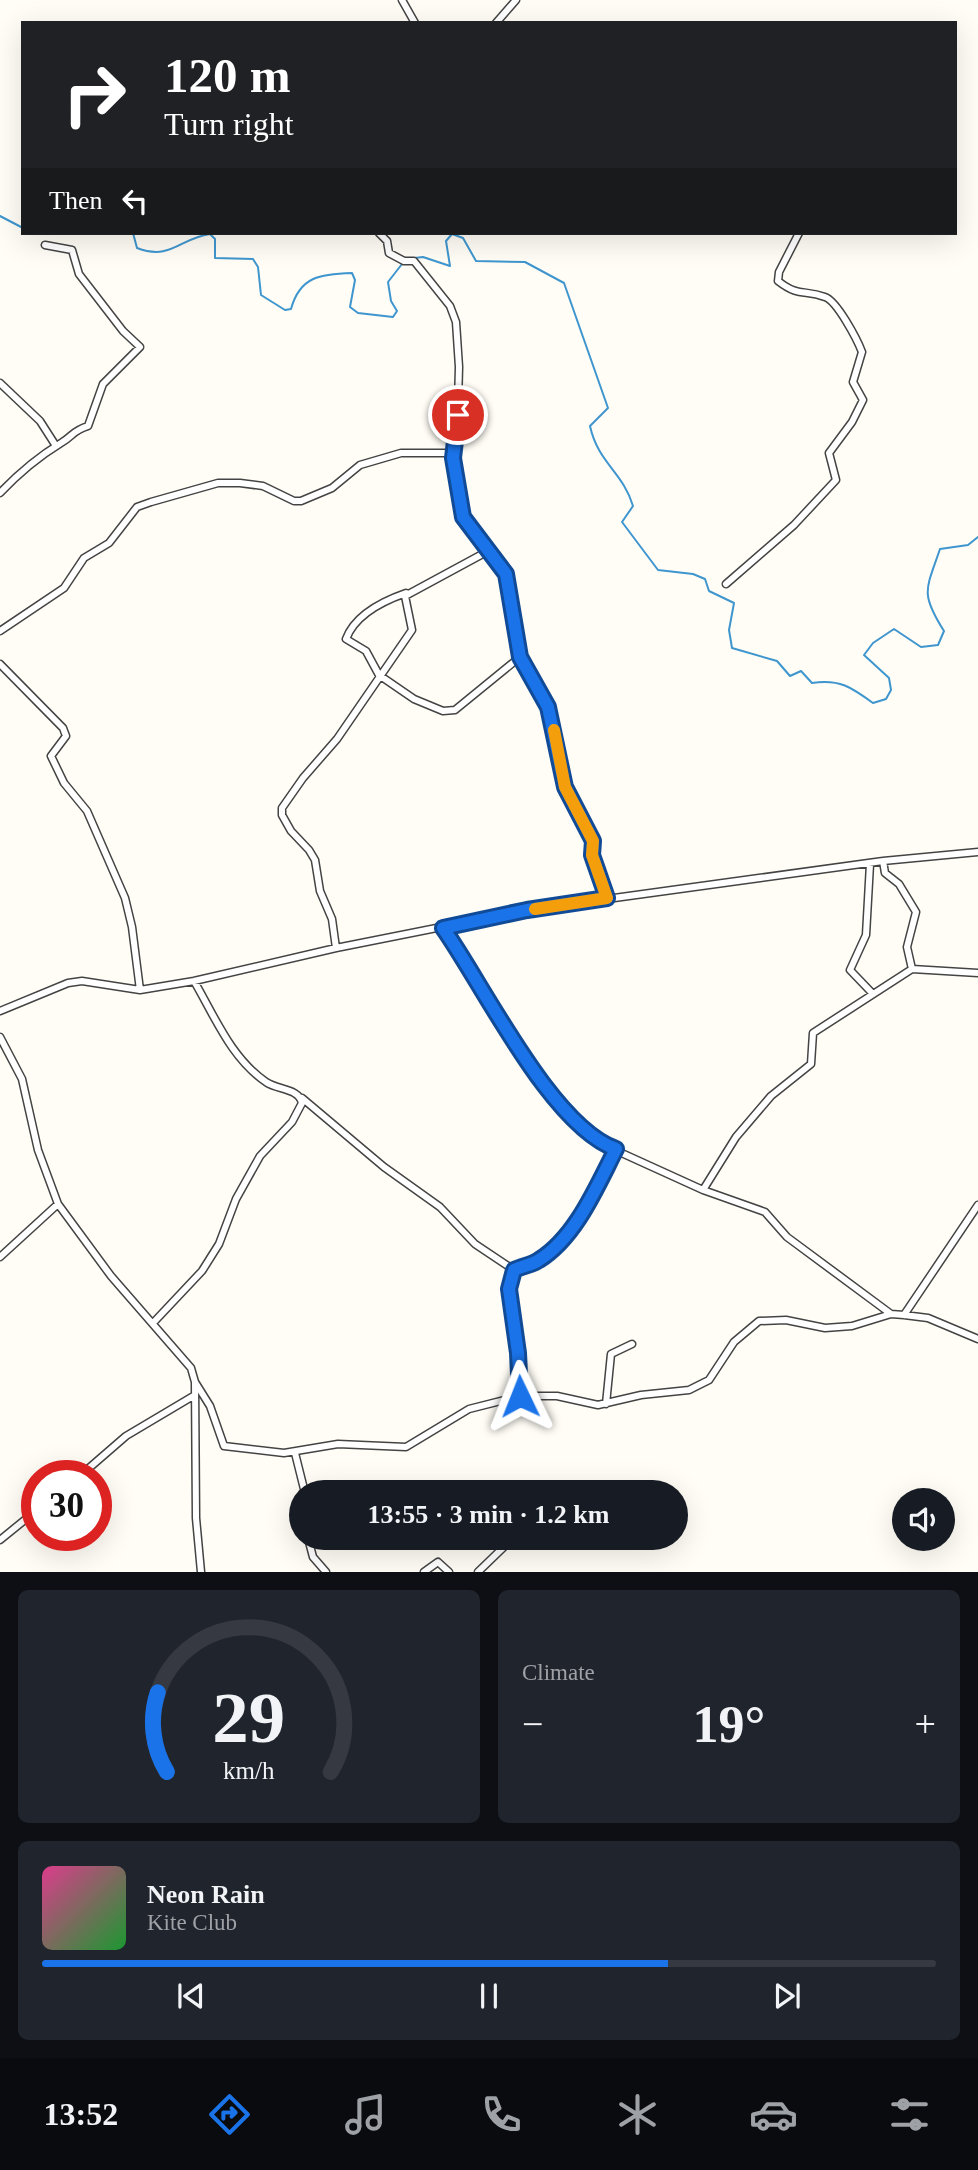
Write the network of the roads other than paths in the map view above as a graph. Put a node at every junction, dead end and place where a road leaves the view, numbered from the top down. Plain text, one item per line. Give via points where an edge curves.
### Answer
1 (402, 0) edge
2 (516, 0) edge
3 (414, 21) edge
4 (498, 21) edge
5 (381, 235) edge
6 (798, 235) edge
7 (45, 245) dead end
8 (0, 383) edge
9 (56, 446) junction
10 (453, 458) junction
11 (0, 493) edge
12 (490, 550) junction
13 (726, 584) dead end
14 (408, 593) junction
15 (0, 631) edge
16 (520, 657) junction
17 (0, 664) edge
18 (379, 675) junction
19 (978, 852) edge
20 (883, 861) junction
21 (870, 864) junction
22 (607, 898) junction
23 (443, 928) junction
24 (337, 948) junction
25 (912, 969) junction
26 (978, 973) edge
27 (194, 981) junction
28 (140, 990) junction
29 (873, 993) junction
30 (0, 1010) edge
31 (0, 1037) edge
32 (301, 1097) junction
33 (616, 1149) junction
34 (702, 1190) junction
35 (58, 1204) junction
36 (978, 1205) edge
37 (0, 1257) edge
38 (514, 1270) junction
39 (891, 1314) junction
40 (904, 1315) junction
41 (153, 1323) junction
42 (978, 1339) edge
43 (632, 1344) dead end
44 (195, 1382) junction
45 (195, 1395) junction
46 (520, 1396) junction
47 (606, 1404) junction
48 (295, 1453) junction
49 (98, 1460) edge
50 (302, 1480) edge
51 (21, 1523) edge
52 (0, 1540) edge
53 (311, 1550) edge
54 (501, 1550) edge
55 (201, 1572) edge
56 (326, 1572) edge
57 (424, 1572) edge
58 (449, 1572) edge
59 (478, 1572) edge

1 - 3 street
2 - 4 street
5 - 10 street via 389,254 417,264 450,306 456,322 459,367
6 - 13 street via 778,281 799,294 826,297 838,308 862,352 853,382 863,400 829,453 836,480 794,525
7 - 9 street via 76,253 79,274 140,347 103,384 89,426 73,431
8 - 9 street via 40,421
9 - 11 street
10 - 12 street via 463,517
10 - 15 street via 443,452 401,453 360,465 332,488 301,501 263,486 218,483 137,507 109,543 84,558 64,588
12 - 14 street
12 - 16 street via 506,574
14 - 18 street via 405,598 412,630
14 - 18 street via 363,616 346,639 366,651
16 - 18 street via 449,712 414,699
16 - 22 street via 548,707 565,787 593,841 592,855
17 - 28 street via 63,728 64,741 51,756 64,783 87,811 125,898
18 - 24 street via 338,739 282,808 291,831 315,860
19 - 20 street
20 - 21 street
20 - 25 street via 885,873 900,884 916,912 907,947
21 - 22 street
21 - 29 street via 866,935 850,970
22 - 23 street
23 - 24 street
23 - 33 street via 539,1078 580,1127
24 - 27 street
25 - 26 street
25 - 29 street
27 - 28 street
27 - 32 street via 232,1049 268,1083
28 - 30 street via 68,983
29 - 34 street via 813,1033 811,1064 771,1096 736,1137
31 - 35 street via 22,1079 38,1150
32 - 38 street via 440,1207 475,1244
32 - 41 street via 292,1122 260,1156 202,1271
33 - 34 street
33 - 38 street via 592,1196 555,1246 537,1262
34 - 39 street via 765,1212 787,1237
35 - 37 street
35 - 41 street via 111,1276
36 - 40 street
38 - 46 street via 509,1289
39 - 40 street
39 - 47 street via 839,1327 759,1321 743,1331 709,1380 700,1385
40 - 42 street via 928,1318
41 - 44 street via 191,1368
43 - 47 street via 611,1354
44 - 45 street
44 - 48 street via 210,1406 224,1446
45 - 49 street via 126,1436
45 - 55 street
46 - 47 street
46 - 48 street via 469,1409 406,1447 338,1444
48 - 50 street
51 - 52 street
53 - 56 street
54 - 59 street
57 - 58 street via 438,1562

